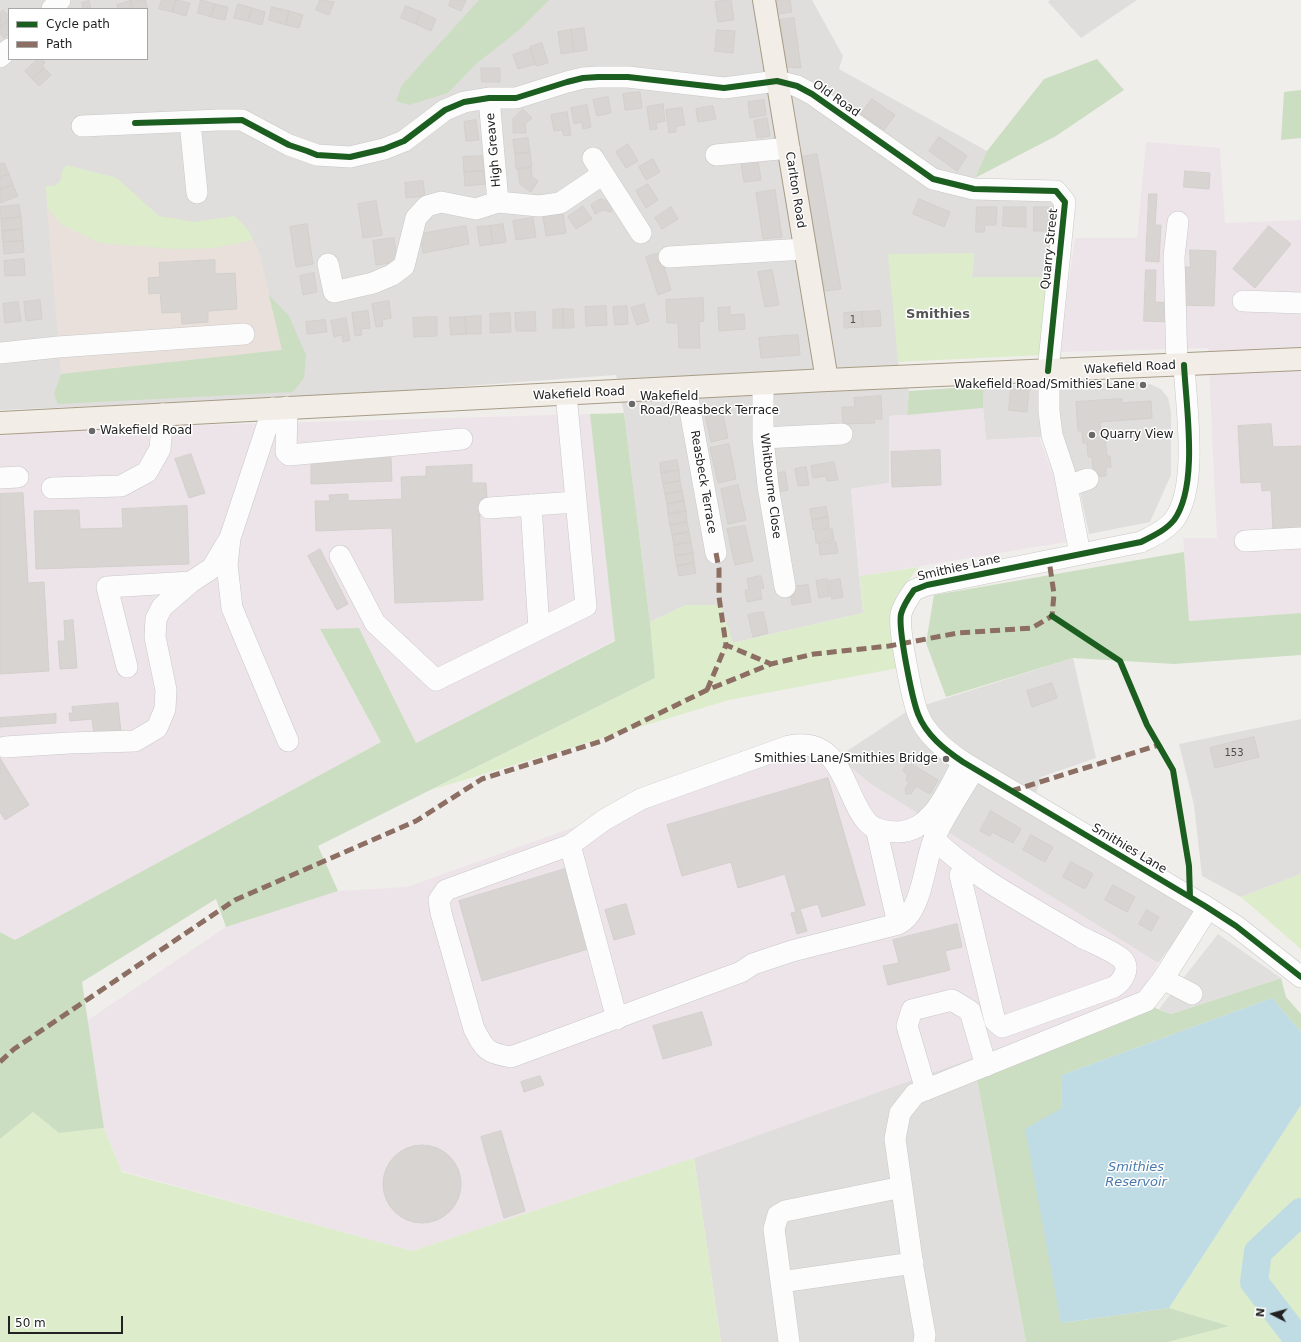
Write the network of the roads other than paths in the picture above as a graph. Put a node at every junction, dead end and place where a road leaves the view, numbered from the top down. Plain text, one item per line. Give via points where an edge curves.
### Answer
1 (60, 0) edge
2 (764, 0) edge
3 (53, 8) edge
4 (8, 50) edge
5 (0, 58) edge
6 (777, 80) junction
7 (489, 98) junction
8 (190, 122) junction
9 (82, 126) dead end
10 (788, 148) junction
11 (716, 155) dead end
12 (974, 189) joint
13 (197, 193) dead end
14 (498, 202) junction
15 (1178, 222) dead end
16 (641, 233) dead end
17 (805, 249) junction
18 (669, 257) dead end
19 (328, 264) dead end
20 (1243, 301) dead end
21 (1301, 303) edge
22 (244, 334) dead end
23 (0, 353) edge
24 (1301, 359) edge
25 (1180, 365) junction
26 (827, 380) junction
27 (1049, 380) junction
28 (763, 384) junction
29 (686, 388) junction
30 (566, 394) junction
31 (280, 408) junction
32 (163, 414) junction
33 (0, 423) edge
34 (842, 434) dead end
35 (763, 438) junction
36 (462, 439) dead end
37 (1088, 479) dead end
38 (1068, 486) junction
39 (52, 488) dead end
40 (576, 502) junction
41 (531, 505) junction
42 (489, 508) dead end
43 (230, 538) junction
44 (1301, 538) edge
45 (1245, 541) dead end
46 (716, 553) dead end
47 (1080, 554) junction
48 (340, 556) dead end
49 (190, 582) junction
50 (785, 587) dead end
51 (539, 629) junction
52 (127, 667) dead end
53 (288, 741) dead end
54 (5, 747) dead end
55 (969, 766) junction
56 (876, 828) junction
57 (934, 839) junction
58 (570, 845) junction
59 (965, 866) junction
60 (1205, 906) junction
61 (898, 924) junction
62 (1301, 977) edge
63 (1163, 979) junction
64 (1192, 994) dead end
65 (617, 1019) junction
66 (986, 1066) junction
67 (926, 1090) junction
68 (902, 1187) junction
69 (913, 1263) junction
70 (781, 1282) junction
71 (789, 1342) edge
72 (924, 1342) edge

1 - 3 street
2 - 6 main road, Carlton Road
4 - 5 street
6 - 7 street, Old Road via 724,88 628,77 598,77 567,82 516,98
6 - 10 main road, Carlton Road
6 - 12 street, Old Road via 812,94 933,179
7 - 8 street, Old Road via 464,102 445,110 404,141 350,157 318,155 306,151 289,145 242,120
7 - 14 street, High Greave
8 - 9 street, Old Road
8 - 13 street
10 - 11 street
10 - 17 main road, Carlton Road
12 - 27 street, Quarry Street via 1056,191 1065,202
14 - 16 street, High Greave via 539,206 560,203 598,166
14 - 19 street, High Greave via 476,209 441,202 427,206 416,218 404,266 392,275 373,283 334,292
15 - 25 street, Smithies Lane via 1174,257
17 - 18 street
17 - 26 main road, Carlton Road
20 - 21 street
22 - 23 street via 58,346
24 - 25 main road, Wakefield Road
25 - 27 main road, Wakefield Road
25 - 47 street, Smithies Lane via 1190,467 1183,504 1174,520 1162,531 1142,542
26 - 27 main road, Wakefield Road
26 - 28 main road, Wakefield Road
27 - 38 street via 1052,435
28 - 29 main road, Wakefield Road
28 - 35 street, Whitbourne Close
29 - 30 main road, Wakefield Road
29 - 46 street, Reasbeck Terrace
30 - 31 main road, Wakefield Road
30 - 40 street
31 - 32 main road, Wakefield Road
31 - 36 street via 286,452 289,455
31 - 43 street
32 - 33 main road, Wakefield Road
32 - 39 street via 160,449 148,472 121,486
34 - 35 street
35 - 50 street, Whitbourne Close via 768,486
37 - 38 street
38 - 47 street
40 - 41 street
40 - 51 street via 586,606
41 - 42 street
41 - 51 street
43 - 49 street via 212,568
43 - 53 street via 227,565 232,608
44 - 45 street
47 - 55 street, Smithies Lane via 927,585 914,590 907,600 901,615 902,641 918,714 943,748
48 - 51 street via 375,623 436,680
49 - 52 street via 107,587
49 - 54 street via 162,607 156,619 155,637 166,690 165,709 157,728 135,741
55 - 56 street via 922,825 903,832
55 - 57 street
55 - 60 street, Smithies Lane
56 - 58 street via 868,823 860,811 841,770 819,749 799,744 641,799 604,820
56 - 61 street
57 - 59 street
57 - 61 street via 911,915 906,921
58 - 65 street
58 - 65 street via 446,890 439,900 441,913 474,1028 482,1044 493,1054 511,1057
59 - 59 street via 1089,942 1122,959 1125,975 1121,982 1114,987 1002,1027 998,1025 960,875
60 - 62 street, Smithies Lane via 1236,926
60 - 63 street via 1203,916
61 - 65 street via 792,951 753,964 742,972
63 - 64 street
63 - 66 street via 1146,1001
66 - 67 street
66 - 67 street via 970,1011 952,1000 912,1010 907,1026
67 - 68 street via 915,1094 900,1113 895,1139
68 - 69 street
68 - 70 street via 781,1212 774,1229
69 - 70 street
69 - 72 street
70 - 71 street

